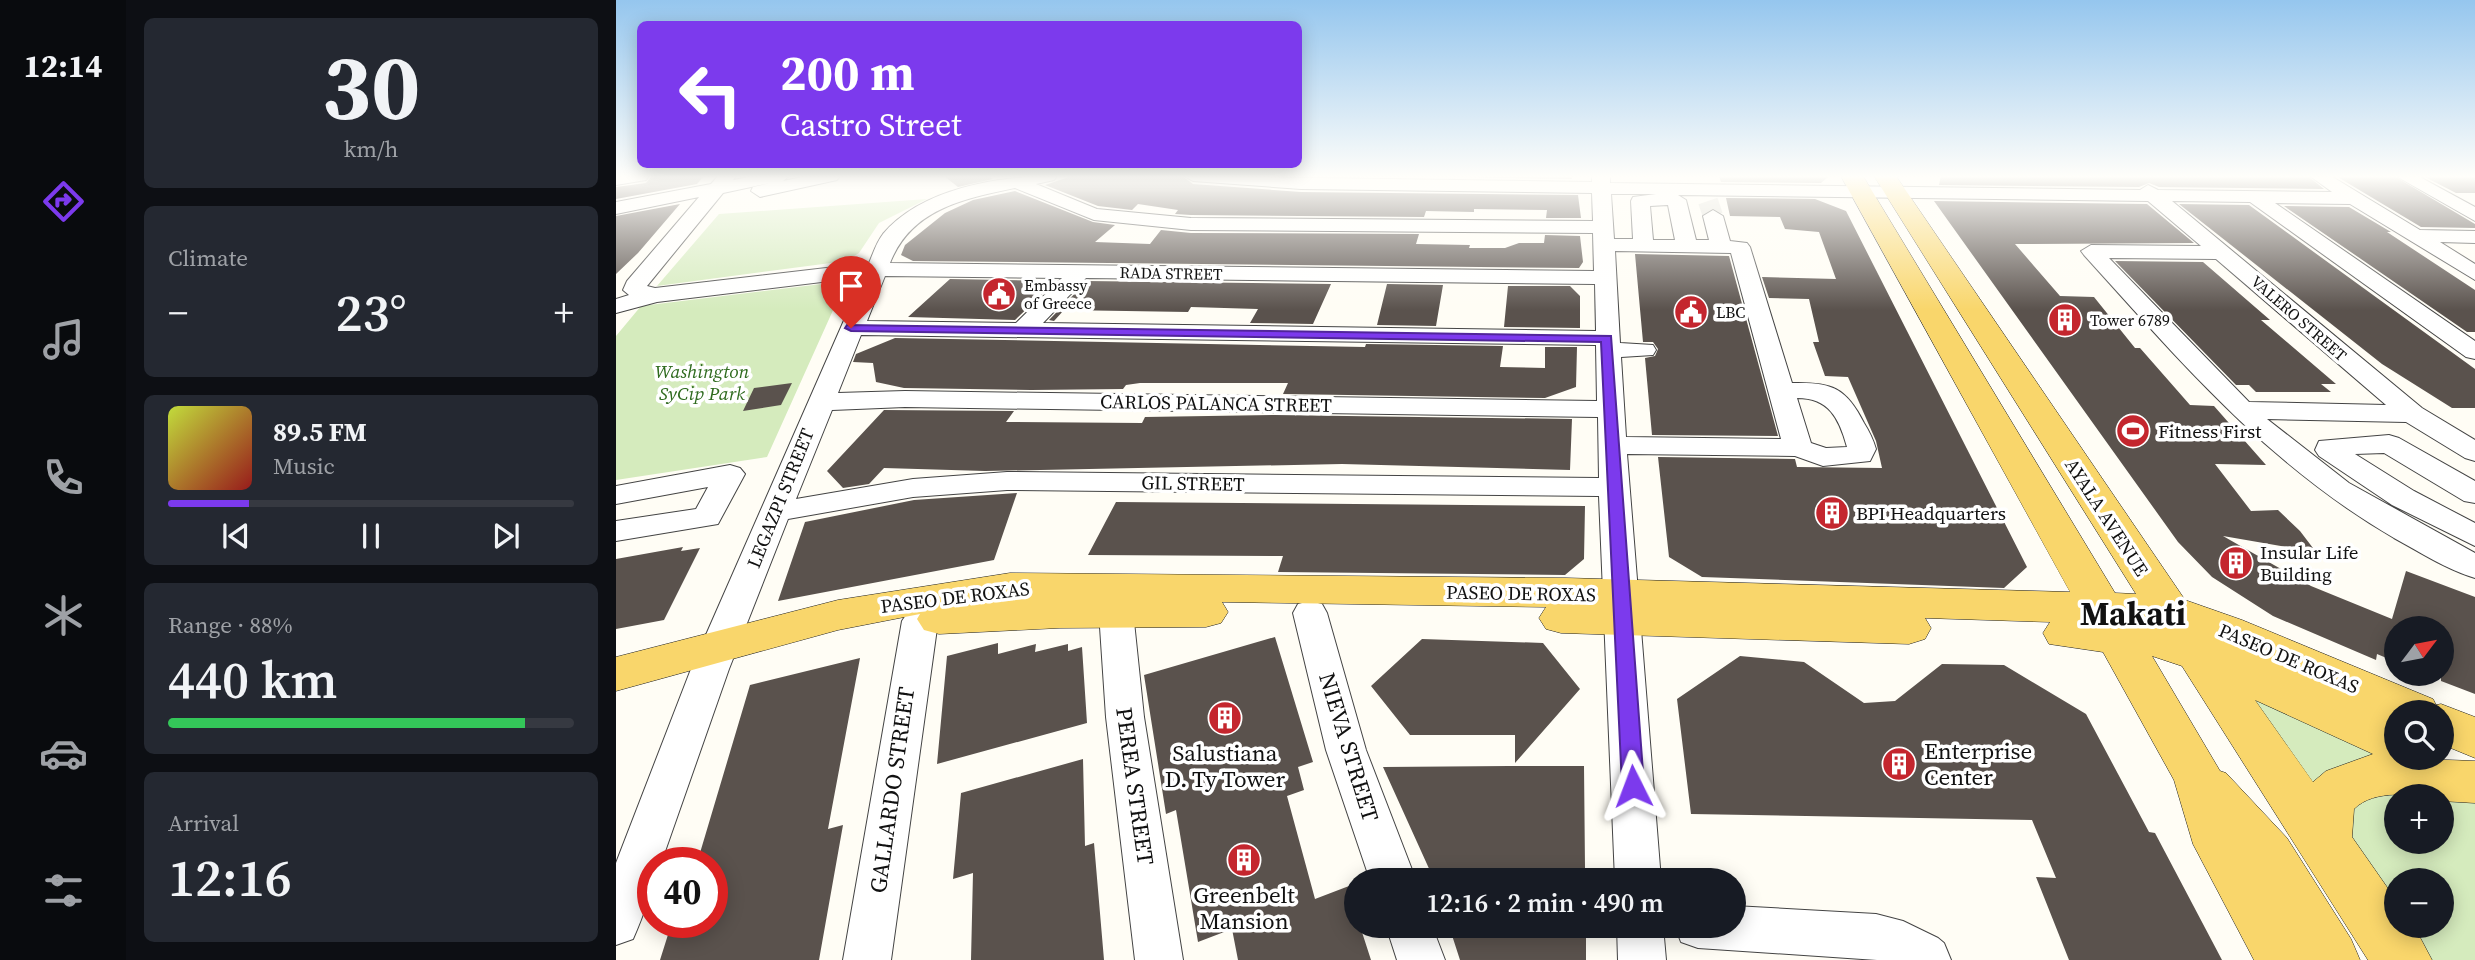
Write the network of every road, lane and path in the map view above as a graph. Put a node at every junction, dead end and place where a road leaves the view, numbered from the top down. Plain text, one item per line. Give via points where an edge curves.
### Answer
1 (687, 221) edge
2 (908, 221) edge
3 (1147, 221) edge
4 (1437, 221) edge
5 (1504, 221) edge
6 (1603, 221) edge
7 (1642, 221) edge
8 (1682, 221) tunnel mouth
9 (1714, 221) tunnel mouth
10 (1893, 221) edge
11 (1898, 221) edge
12 (2184, 221) edge
13 (2290, 221) edge
14 (2389, 221) edge
15 (1603, 236) junction
16 (2413, 236) junction
17 (2475, 237) edge
18 (1643, 239) dead end
19 (1687, 246) junction
20 (1721, 246) junction
21 (2223, 253) junction
22 (876, 269) junction
23 (1081, 271) junction
24 (2475, 273) edge
25 (1604, 278) junction
26 (655, 295) junction
27 (616, 306) edge
28 (851, 328) junction
29 (1023, 330) junction
30 (1607, 344) junction
31 (1644, 350) dead end
32 (2475, 352) edge
33 (1782, 391) junction
34 (820, 402) junction
35 (1612, 409) junction
36 (2244, 410) junction
37 (2316, 412) junction
38 (2412, 414) junction
39 (1613, 444) junction
40 (2351, 444) junction
41 (1798, 449) junction
42 (2475, 452) edge
43 (1614, 487) junction
44 (2475, 494) edge
45 (616, 495) edge
46 (775, 512) junction
47 (616, 531) edge
48 (2475, 536) edge
49 (2475, 567) edge
50 (1621, 608) junction
51 (2168, 610) junction
52 (1116, 612) junction
53 (1310, 613) junction
54 (920, 621) junction
55 (2109, 622) junction
56 (2199, 654) junction
57 (715, 657) junction
58 (616, 674) edge
59 (616, 697) edge
60 (2388, 700) edge
61 (2454, 729) edge
62 (2384, 738) edge
63 (2475, 738) edge
64 (2454, 770) edge
65 (2198, 777) junction
66 (2475, 780) edge
67 (2324, 843) junction
68 (1389, 868) edge
69 (1637, 868) edge
70 (616, 923) edge
71 (1746, 929) edge
72 (1414, 938) edge
73 (1641, 938) edge
74 (867, 960) edge
75 (1159, 960) edge
76 (1422, 960) edge
77 (1642, 960) edge
78 (1927, 960) edge
79 (2286, 960) edge
80 (2330, 960) edge
81 (2402, 960) edge

1 - 26 street via 635,286 637,293
2 - 22 street, LEGAZPI STREET via 889,240
3 - 4 street
5 - 15 street
6 - 15 street
7 - 18 street
8 - 19 street
9 - 20 street
10 - 55 main road
11 - 51 main road, AYALA AVENUE
12 - 21 street, VALERO STREET
13 - 32 street
14 - 16 street
15 - 19 street
15 - 25 street
16 - 17 street
16 - 24 street
19 - 20 street
20 - 33 street via 1740,247
21 - 36 street via 2091,251
21 - 38 street, VALERO STREET
22 - 23 street, RADA STREET
22 - 26 street, RADA STREET
22 - 28 street, LEGAZPI STREET
23 - 25 street, RADA STREET via 1467,282
23 - 29 street
25 - 30 street
26 - 27 street, RADA STREET
28 - 29 street
28 - 34 street, LEGAZPI STREET
29 - 30 street via 1332,329
30 - 31 street
30 - 35 street
33 - 41 street
33 - 41 street via 1821,391 1839,399 1862,452 1854,457 1823,457
34 - 35 street, CARLOS PALANCA STREET via 905,398
34 - 46 street, LEGAZPI STREET
35 - 39 street
36 - 37 street
36 - 49 street via 2307,467
37 - 38 street
37 - 40 street
38 - 42 street, VALERO STREET
39 - 41 street via 1716,452
39 - 43 street
40 - 44 street via 2398,447
40 - 48 street via 2329,450 2403,498
43 - 46 street, GIL STREET via 1007,481 913,488
43 - 50 street
45 - 47 street via 730,474 707,517
46 - 57 street, LEGAZPI STREET
50 - 53 main road, PASEO DE ROXAS via 1478,614
50 - 55 main road, PASEO DE ROXAS
50 - 57 main road, PASEO DE ROXAS via 1128,586 1010,587 883,605
50 - 69 street
51 - 55 main road, PASEO DE ROXAS
51 - 56 main road, AYALA AVENUE
51 - 60 main road, PASEO DE ROXAS
52 - 53 main road, PASEO DE ROXAS
52 - 54 main road, PASEO DE ROXAS
52 - 75 street, PEREA STREET via 1125,717
53 - 68 street, NIEVA STREET via 1346,750
54 - 57 main road, PASEO DE ROXAS
54 - 74 street, GALLARDO STREET
55 - 56 main road, PASEO DE ROXAS
55 - 65 main road
56 - 62 main road, PASEO DE ROXAS
56 - 67 main road, AYALA AVENUE
57 - 58 main road, PASEO DE ROXAS
57 - 59 main road, PASEO DE ROXAS
57 - 70 street, LEGAZPI STREET
61 - 63 main road
64 - 66 main road
65 - 79 main road via 2220,844
65 - 80 main road via 2268,855
66 - 67 main road via 2361,778 2329,800
67 - 81 main road, AYALA AVENUE
71 - 78 street via 1895,940
72 - 76 street
73 - 77 street

